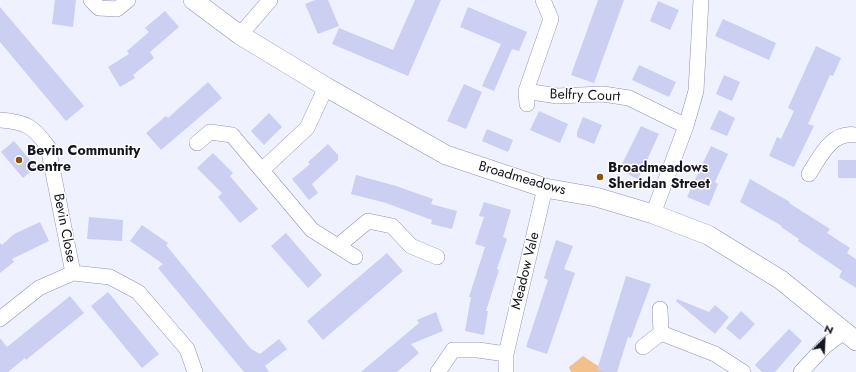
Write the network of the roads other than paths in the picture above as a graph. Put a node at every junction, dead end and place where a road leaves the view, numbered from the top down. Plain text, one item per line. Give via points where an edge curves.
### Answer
1 (91, 0) edge
2 (128, 0) edge
3 (193, 0) edge
4 (270, 0) edge
5 (543, 0) edge
6 (701, 0) edge
7 (240, 34) junction
8 (326, 88) junction
9 (0, 120) edge
10 (686, 126) junction
11 (856, 135) edge
12 (197, 143) dead end
13 (262, 170) junction
14 (809, 174) dead end
15 (545, 188) junction
16 (653, 214) junction
17 (338, 246) junction
18 (355, 257) dead end
19 (437, 257) dead end
20 (73, 273) junction
21 (660, 309) dead end
22 (0, 319) edge
23 (661, 333) junction
24 (851, 336) edge
25 (643, 347) dead end
26 (506, 354) junction
27 (195, 372) edge
28 (438, 372) edge
29 (506, 372) edge
30 (743, 372) edge
31 (801, 372) edge

1 - 2 street via 99,8 117,10
3 - 7 street, Broadmeadows
4 - 7 street
5 - 10 street, Belfry Court via 551,19 526,97 603,94 629,98
6 - 10 street via 696,91
7 - 8 street, Broadmeadows
8 - 13 street via 307,128
8 - 15 street, Broadmeadows via 446,155
9 - 20 street, Bevin Close via 20,122 37,132 48,147
10 - 16 street
11 - 14 street via 836,137
12 - 13 street via 210,132 232,135
13 - 17 street via 312,230
15 - 16 street, Broadmeadows via 596,197
15 - 26 street, Meadow Vale
16 - 24 street, Broadmeadows via 708,235 781,280
17 - 18 street
17 - 19 street via 368,221 392,226 411,246
20 - 22 street via 39,288
20 - 27 street via 110,277 138,292 187,349
21 - 23 street
23 - 25 street
23 - 30 street via 715,354
24 - 31 street via 825,346
26 - 28 street via 453,350
26 - 29 street, Meadow Vale

